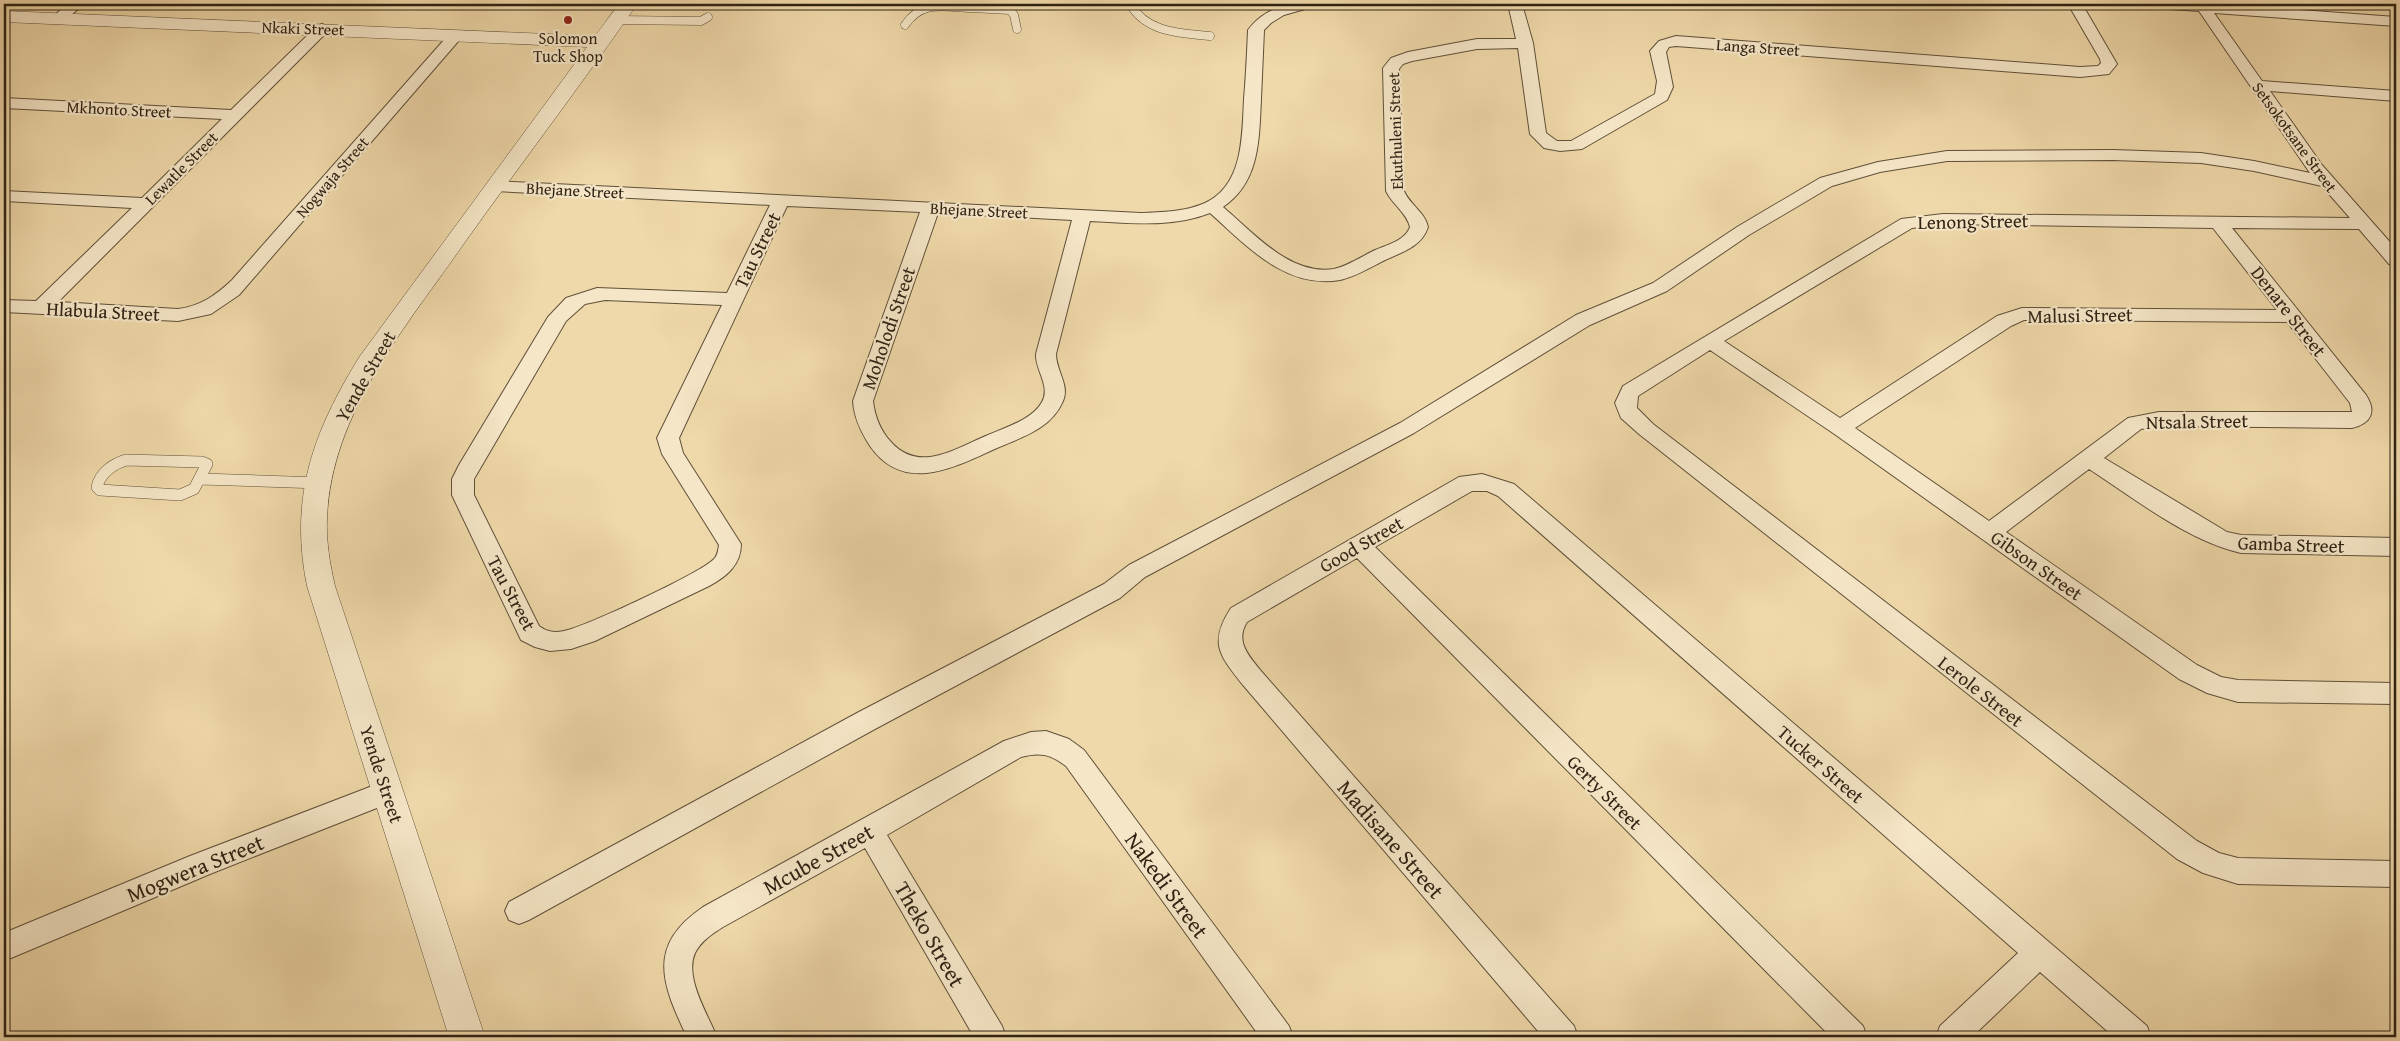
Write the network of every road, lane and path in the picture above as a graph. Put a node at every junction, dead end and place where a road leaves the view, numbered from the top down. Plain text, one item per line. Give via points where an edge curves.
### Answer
1 (77, 4) edge
2 (1130, 4) edge
3 (1297, 4) edge
4 (1515, 4) edge
5 (2075, 4) edge
6 (2156, 4) edge
7 (972, 6) edge
8 (2203, 7) junction
9 (622, 12) edge
10 (4, 16) edge
11 (708, 17) dead end
12 (59, 18) junction
13 (2396, 22) edge
14 (905, 25) dead end
15 (322, 28) junction
16 (1017, 29) dead end
17 (456, 35) junction
18 (1210, 36) dead end
19 (601, 42) junction
20 (1525, 43) junction
21 (2256, 84) junction
22 (2396, 96) edge
23 (4, 104) edge
24 (234, 115) junction
25 (2326, 182) junction
26 (494, 186) junction
27 (4, 196) edge
28 (781, 200) junction
29 (145, 203) junction
30 (1213, 207) junction
31 (931, 208) junction
32 (1082, 216) junction
33 (2219, 223) junction
34 (2363, 224) junction
35 (2396, 260) edge
36 (733, 299) junction
37 (4, 306) edge
38 (41, 308) junction
39 (202, 311) joint
40 (2292, 316) junction
41 (1710, 341) junction
42 (1630, 391) joint
43 (2359, 400) joint
44 (1840, 428) junction
45 (2088, 458) junction
46 (201, 479) junction
47 (319, 483) junction
48 (1506, 490) joint
49 (1990, 532) junction
50 (1359, 546) junction
51 (2396, 547) edge
52 (1229, 636) joint
53 (2396, 694) edge
54 (1048, 742) joint
55 (388, 792) junction
56 (870, 831) junction
57 (2396, 874) edge
58 (519, 911) dead end
59 (4, 947) edge
60 (2038, 954) junction
61 (467, 1037) edge
62 (702, 1037) edge
63 (991, 1037) edge
64 (1278, 1037) edge
65 (1563, 1037) edge
66 (1852, 1037) edge
67 (1951, 1037) edge
68 (2136, 1037) edge

1 - 12 street
2 - 18 lane via 1141,20 1153,27
3 - 30 street, Bhejane Street via 1265,19 1256,30 1250,148 1246,167 1239,183
4 - 20 street, Langa Street
5 - 20 street, Langa Street via 2108,59 2109,64 2103,71 2080,72 1676,41 1664,44 1658,51 1665,84 1662,97 1568,147 1549,144 1538,134
6 - 8 street
7 - 14 lane via 917,9
7 - 16 lane via 1010,10
8 - 13 street
8 - 21 street, Setsokotsane Street
9 - 11 lane via 701,21
9 - 19 street, Yende Street
10 - 12 street, Nkaki Street
12 - 15 street, Nkaki Street
15 - 17 street, Nkaki Street
15 - 24 street, Lewatle Street
17 - 19 street, Nkaki Street
17 - 39 street, Nogwaja Street via 239,284 220,301
19 - 26 street, Yende Street
20 - 30 street, Ekuthuleni Street via 1477,44 1408,57 1397,61 1391,68 1395,191 1400,202 1419,222 1420,228 1410,241 1340,274 1329,277 1306,275 1279,263
21 - 22 street
21 - 25 street, Setsokotsane Street
23 - 24 street, Mkhonto Street
24 - 29 street, Lewatle Street
25 - 34 street, Setsokotsane Street
25 - 58 street via 2200,158 2113,155 1946,156 1878,167 1826,182 1742,232 1660,287 1583,320 1407,428 1137,571 1112,591
26 - 28 street, Bhejane Street
26 - 47 street, Yende Street via 350,394 333,433
27 - 29 street
28 - 31 street, Bhejane Street
28 - 36 street, Tau Street
29 - 38 street, Lewatle Street
30 - 32 street, Bhejane Street via 1172,217
31 - 32 street, Bhejane Street
31 - 32 street, Moholodi Street via 863,401 865,420 876,437 891,456 914,466 943,463 1034,423 1054,401 1056,391 1046,364 1046,354
33 - 34 street, Lenong Street
33 - 40 street, Denare Street
33 - 41 street, Lenong Street via 1943,219 1907,223
34 - 35 street, Setsokotsane Street
36 - 36 street, Tau Street via 668,438 672,454 730,544 728,558 714,573 701,580 570,641 538,639 530,632 463,495 463,479 467,471 558,317 573,301 605,294
37 - 38 street, Hlabula Street
38 - 39 street, Hlabula Street via 178,315
40 - 43 street, Denare Street
40 - 44 street, Malusi Street via 2022,314 2004,321
41 - 42 street, Lenong Street
41 - 44 street, Gibson Street
42 - 57 street, Lerole Street via 1625,399 1626,407 1646,429 2187,850 2213,864 2238,871
43 - 45 street, Ntsala Street via 2362,414 2352,421 2146,420 2128,427
44 - 49 street, Gibson Street
45 - 49 street, Ntsala Street
45 - 51 street, Gamba Street via 2222,540 2241,544
46 - 46 lane via 207,464 202,462 126,460 111,467 97,482 97,487 100,490 180,495 194,489
46 - 47 lane
47 - 55 street, Yende Street via 313,518 320,586
48 - 50 street, Good Street via 1491,483 1467,483
48 - 60 street, Tucker Street
49 - 53 street, Gibson Street via 2188,672 2216,686 2238,691
50 - 52 street, Good Street via 1239,615
50 - 66 street, Gerty Street
52 - 65 street, Madisane Street via 1236,658 1252,678
54 - 56 street, Mcube Street via 1032,742 1013,749
54 - 64 street, Nakedi Street via 1062,747 1075,758
55 - 59 street, Mogwera Street via 200,865
55 - 61 street, Yende Street
56 - 62 street, Mcube Street via 713,917 692,933 681,948 678,980
56 - 63 street, Theko Street
60 - 67 street
60 - 68 street, Tucker Street

